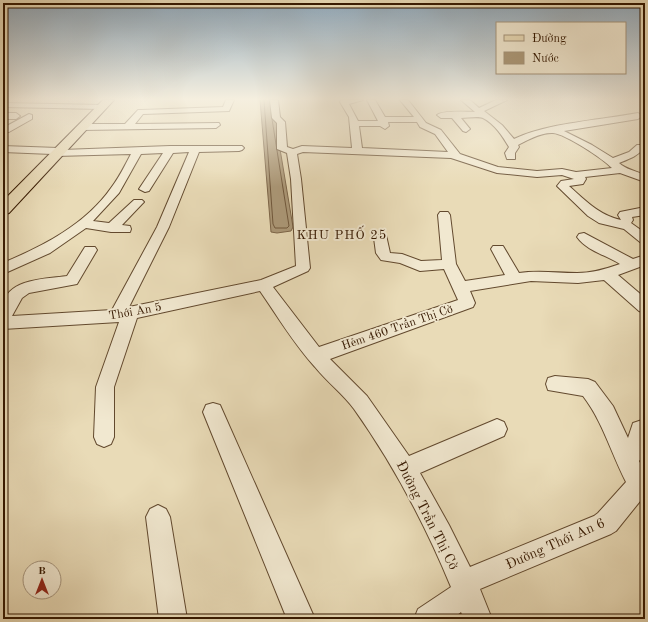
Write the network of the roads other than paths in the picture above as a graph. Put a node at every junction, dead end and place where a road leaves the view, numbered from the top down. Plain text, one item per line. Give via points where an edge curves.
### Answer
1 (80, 129) edge
2 (210, 129) edge
3 (281, 129) edge
4 (355, 129) edge
5 (432, 129) edge
6 (499, 129) edge
7 (560, 129) edge
8 (554, 130) junction
9 (512, 144) junction
10 (640, 147) dead end
11 (239, 148) dead end
12 (170, 149) junction
13 (197, 149) junction
14 (5, 151) edge
15 (138, 151) junction
16 (357, 151) junction
17 (57, 152) junction
18 (293, 152) junction
19 (457, 156) junction
20 (504, 157) junction
21 (471, 161) junction
22 (616, 166) junction
23 (532, 173) junction
24 (576, 175) junction
25 (645, 179) edge
26 (145, 190) dead end
27 (138, 202) dead end
28 (3, 210) edge
29 (645, 211) edge
30 (444, 215) dead end
31 (84, 224) junction
32 (624, 225) junction
33 (111, 228) junction
34 (125, 229) dead end
35 (584, 237) dead end
36 (380, 238) dead end
37 (645, 239) edge
38 (498, 249) dead end
39 (90, 250) dead end
40 (638, 263) edge
41 (449, 264) junction
42 (3, 269) edge
43 (607, 274) junction
44 (515, 279) junction
45 (264, 285) junction
46 (461, 287) junction
47 (645, 307) edge
48 (124, 315) junction
49 (3, 317) edge
50 (3, 323) edge
51 (316, 356) junction
52 (555, 384) dead end
53 (213, 412) dead end
54 (497, 429) dead end
55 (645, 429) edge
56 (104, 437) dead end
57 (626, 459) junction
58 (406, 468) junction
59 (642, 485) edge
60 (158, 517) dead end
61 (465, 588) junction
62 (173, 619) edge
63 (301, 619) edge
64 (428, 619) edge
65 (478, 619) edge

1 - 17 main road
2 - 13 street
3 - 18 street via 282,149
4 - 16 street
5 - 19 street via 438,132
6 - 9 street
7 - 8 street
8 - 9 street via 528,136
8 - 22 street via 581,143
9 - 20 street via 514,147
10 - 22 street
11 - 13 street
12 - 13 street
12 - 15 street
12 - 26 street
13 - 48 street via 163,227 143,263
14 - 17 street
15 - 17 street
15 - 31 street via 115,191
16 - 18 street via 302,149
16 - 19 street
17 - 28 main road
18 - 45 street, Thới An 5 via 303,268
19 - 21 street
20 - 21 street
20 - 23 street via 519,161
21 - 23 street via 497,170
22 - 24 street via 610,172
22 - 25 street
23 - 24 street via 562,172
24 - 32 street via 581,179 579,182 563,186 592,213 603,220
27 - 33 street
29 - 32 street via 624,215 627,220
30 - 41 street
31 - 33 street
31 - 42 street via 45,250
32 - 37 street
33 - 34 street
35 - 40 street via 592,244
36 - 41 street via 386,257 402,259 420,266
38 - 44 street
39 - 49 street via 72,280 25,288
40 - 43 street
41 - 46 street
43 - 44 street via 578,278 531,276
43 - 47 street
44 - 46 street
45 - 48 street, Thới An 5
45 - 51 street, Đường Trần Thị Cờ
46 - 51 street, Hẻm 460 Trần Thị Cờ via 467,303
48 - 50 street, Thới An 5
48 - 56 street via 106,387
51 - 58 street, Đường Trần Thị Cờ via 359,400
52 - 57 street, Đường Thới An 6 via 588,388 600,401
53 - 63 street
54 - 58 street
55 - 57 street via 640,430 638,446
57 - 59 street, Đường Thới An 6
58 - 61 street, Đường Trần Thị Cờ via 431,513
59 - 61 street, Đường Thới An 6 via 602,525
60 - 62 street
61 - 64 street, Đường Thới An 6
61 - 65 street, Đường Trần Thị Cờ

